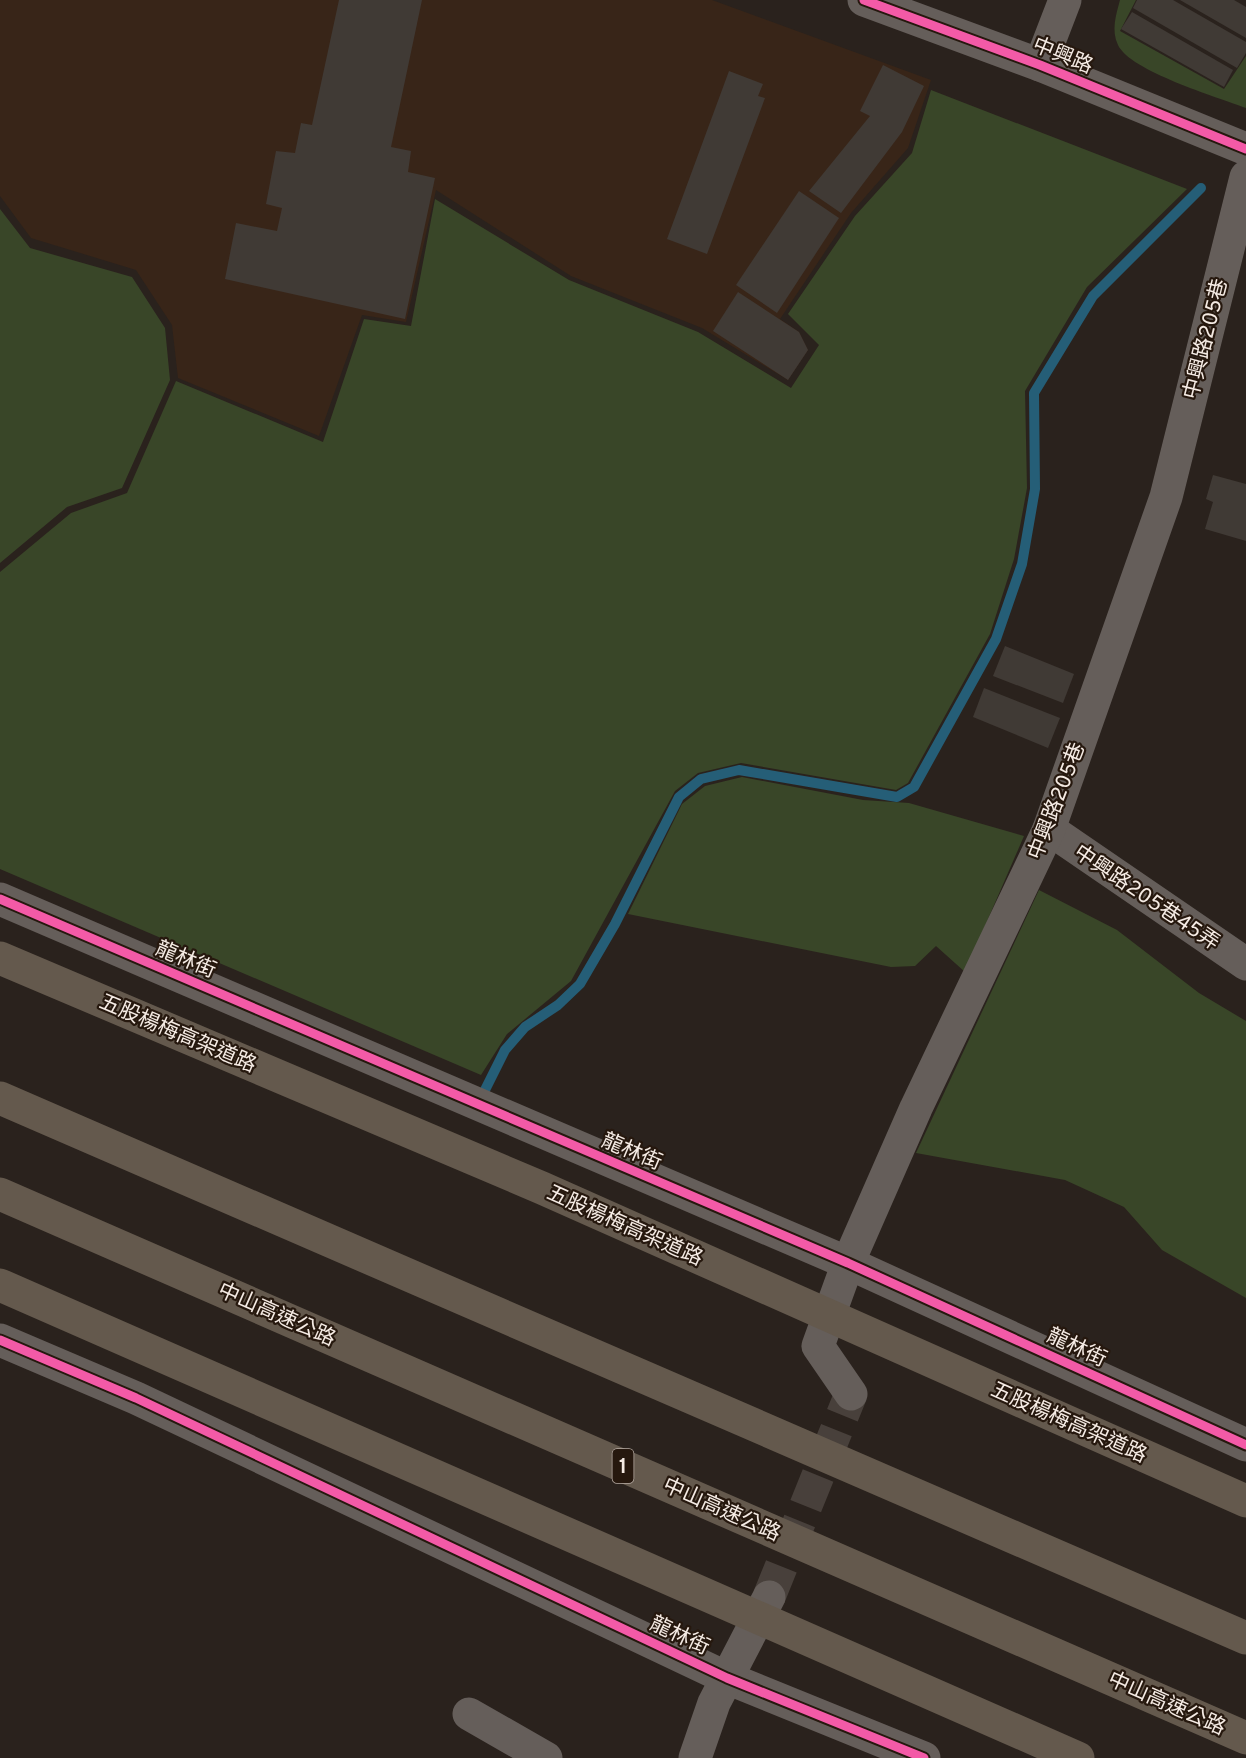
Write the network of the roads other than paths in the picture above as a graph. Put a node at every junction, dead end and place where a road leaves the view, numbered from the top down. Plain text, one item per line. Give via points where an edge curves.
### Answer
1 (864, 0) edge
2 (1065, 0) edge
3 (1040, 65) junction
4 (1246, 149) edge
5 (1246, 177) edge
6 (1049, 829) junction
7 (0, 899) edge
8 (0, 958) edge
9 (1246, 964) edge
10 (0, 1098) edge
11 (0, 1194) edge
12 (848, 1263) junction
13 (0, 1285) edge
14 (0, 1340) edge
15 (851, 1394) dead end
16 (1246, 1444) edge
17 (1246, 1501) edge
18 (769, 1597) tunnel mouth
19 (1246, 1638) edge
20 (727, 1677) junction
21 (469, 1714) dead end
22 (1246, 1738) edge
23 (546, 1758) edge
24 (695, 1758) edge
25 (924, 1758) edge
26 (1078, 1758) edge

1 - 3 street, 中興路
2 - 3 street
3 - 4 street, 中興路
5 - 6 street, 中興路205巷 via 1166,497
6 - 9 street, 中興路205巷45弄
6 - 12 street, 中興路205巷 via 916,1108
7 - 12 street, 龍林街
8 - 17 highway, 五股楊梅高架道路 via 542,1188
10 - 19 highway
11 - 22 highway, 中山高速公路 / 1
12 - 15 street, 中興路205巷 via 818,1346
12 - 16 street, 龍林街
13 - 26 highway
14 - 20 street, 龍林街 via 136,1398
18 - 20 street
20 - 24 street
20 - 25 street, 龍林街
21 - 23 street

